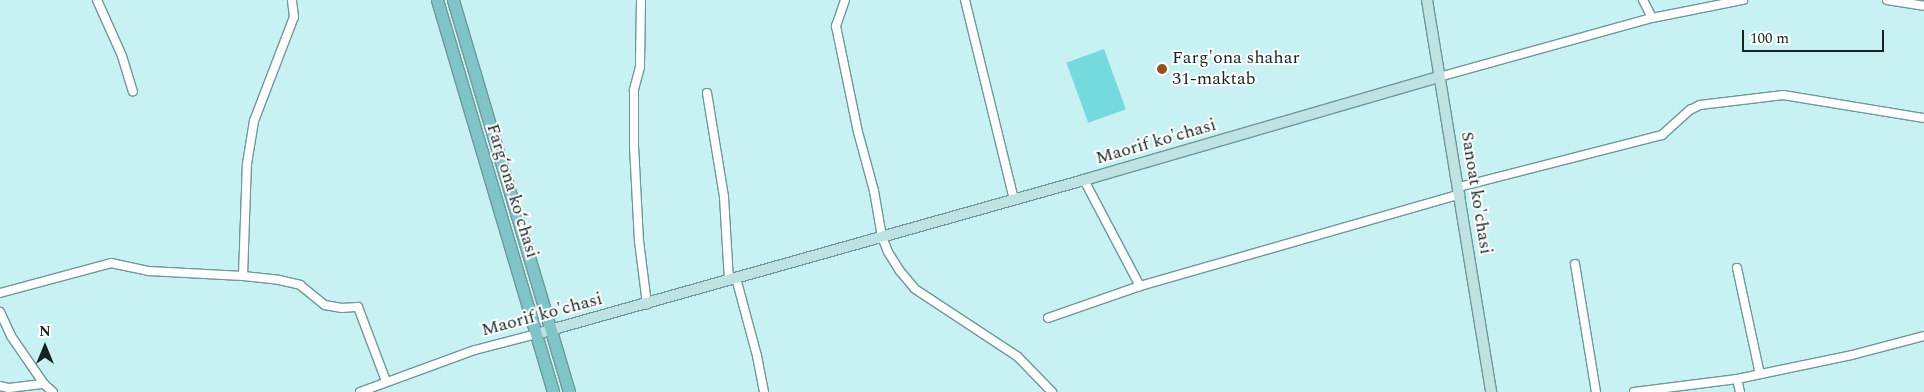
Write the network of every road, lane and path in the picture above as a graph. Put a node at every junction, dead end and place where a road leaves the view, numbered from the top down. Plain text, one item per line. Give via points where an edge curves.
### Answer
1 (97, 0) edge
2 (292, 0) edge
3 (437, 0) edge
4 (453, 0) edge
5 (641, 0) edge
6 (845, 0) edge
7 (965, 0) edge
8 (1427, 0) edge
9 (1643, 0) edge
10 (1743, 0) edge
11 (1887, 0) edge
12 (1924, 6) edge
13 (1652, 18) junction
14 (1439, 77) junction
15 (133, 91) dead end
16 (707, 93) dead end
17 (1924, 118) edge
18 (1084, 180) junction
19 (1460, 190) junction
20 (1014, 200) junction
21 (882, 237) junction
22 (1575, 264) dead end
23 (1737, 268) dead end
24 (243, 276) junction
25 (733, 279) junction
26 (1140, 286) junction
27 (0, 293) edge
28 (647, 304) junction
29 (0, 312) edge
30 (1048, 318) dead end
31 (551, 330) junction
32 (536, 334) junction
33 (1924, 336) edge
34 (1760, 374) junction
35 (1737, 378) junction
36 (386, 381) junction
37 (44, 384) junction
38 (0, 386) edge
39 (53, 392) edge
40 (360, 392) edge
41 (553, 392) edge
42 (569, 392) edge
43 (764, 392) edge
44 (1052, 392) edge
45 (1491, 392) edge
46 (1596, 392) edge
47 (1634, 392) edge
48 (1740, 392) edge

1 - 15 street via 122,56
2 - 24 street via 294,17 254,121 246,182
3 - 32 main road, Fargʻona koʻchasi
4 - 31 main road, Fargʻona koʻchasi
5 - 28 street via 640,67 634,90 634,146
6 - 21 street via 836,26
7 - 20 street
8 - 14 street, Sanoat ko'chasi
9 - 13 street
10 - 13 street
11 - 12 street
13 - 14 street
14 - 18 street, Maorif ko'chasi
14 - 19 street, Sanoat ko'chasi
16 - 25 street
17 - 19 street via 1783,96 1700,105 1662,135
18 - 20 street, Maorif ko'chasi
18 - 26 street
19 - 26 street
19 - 45 street, Sanoat ko'chasi
20 - 21 street, Maorif ko'chasi
21 - 25 street, Maorif ko'chasi
21 - 44 street via 900,271 915,289 1018,357
22 - 46 street
23 - 34 street
24 - 27 street via 149,271 111,262
24 - 36 street via 300,286 325,305 358,306
25 - 28 street, Maorif ko'chasi
25 - 43 street via 758,356
26 - 30 street
28 - 31 street, Maorif ko'chasi
29 - 37 street via 11,336
31 - 32 street, Maorif ko'chasi
31 - 42 main road, Fargʻona koʻchasi
32 - 36 street, Maorif ko'chasi via 475,350
32 - 41 main road, Fargʻona koʻchasi
33 - 34 street
34 - 35 street
35 - 47 street
35 - 48 street
36 - 40 street, Maorif ko'chasi
37 - 38 street
37 - 39 street

